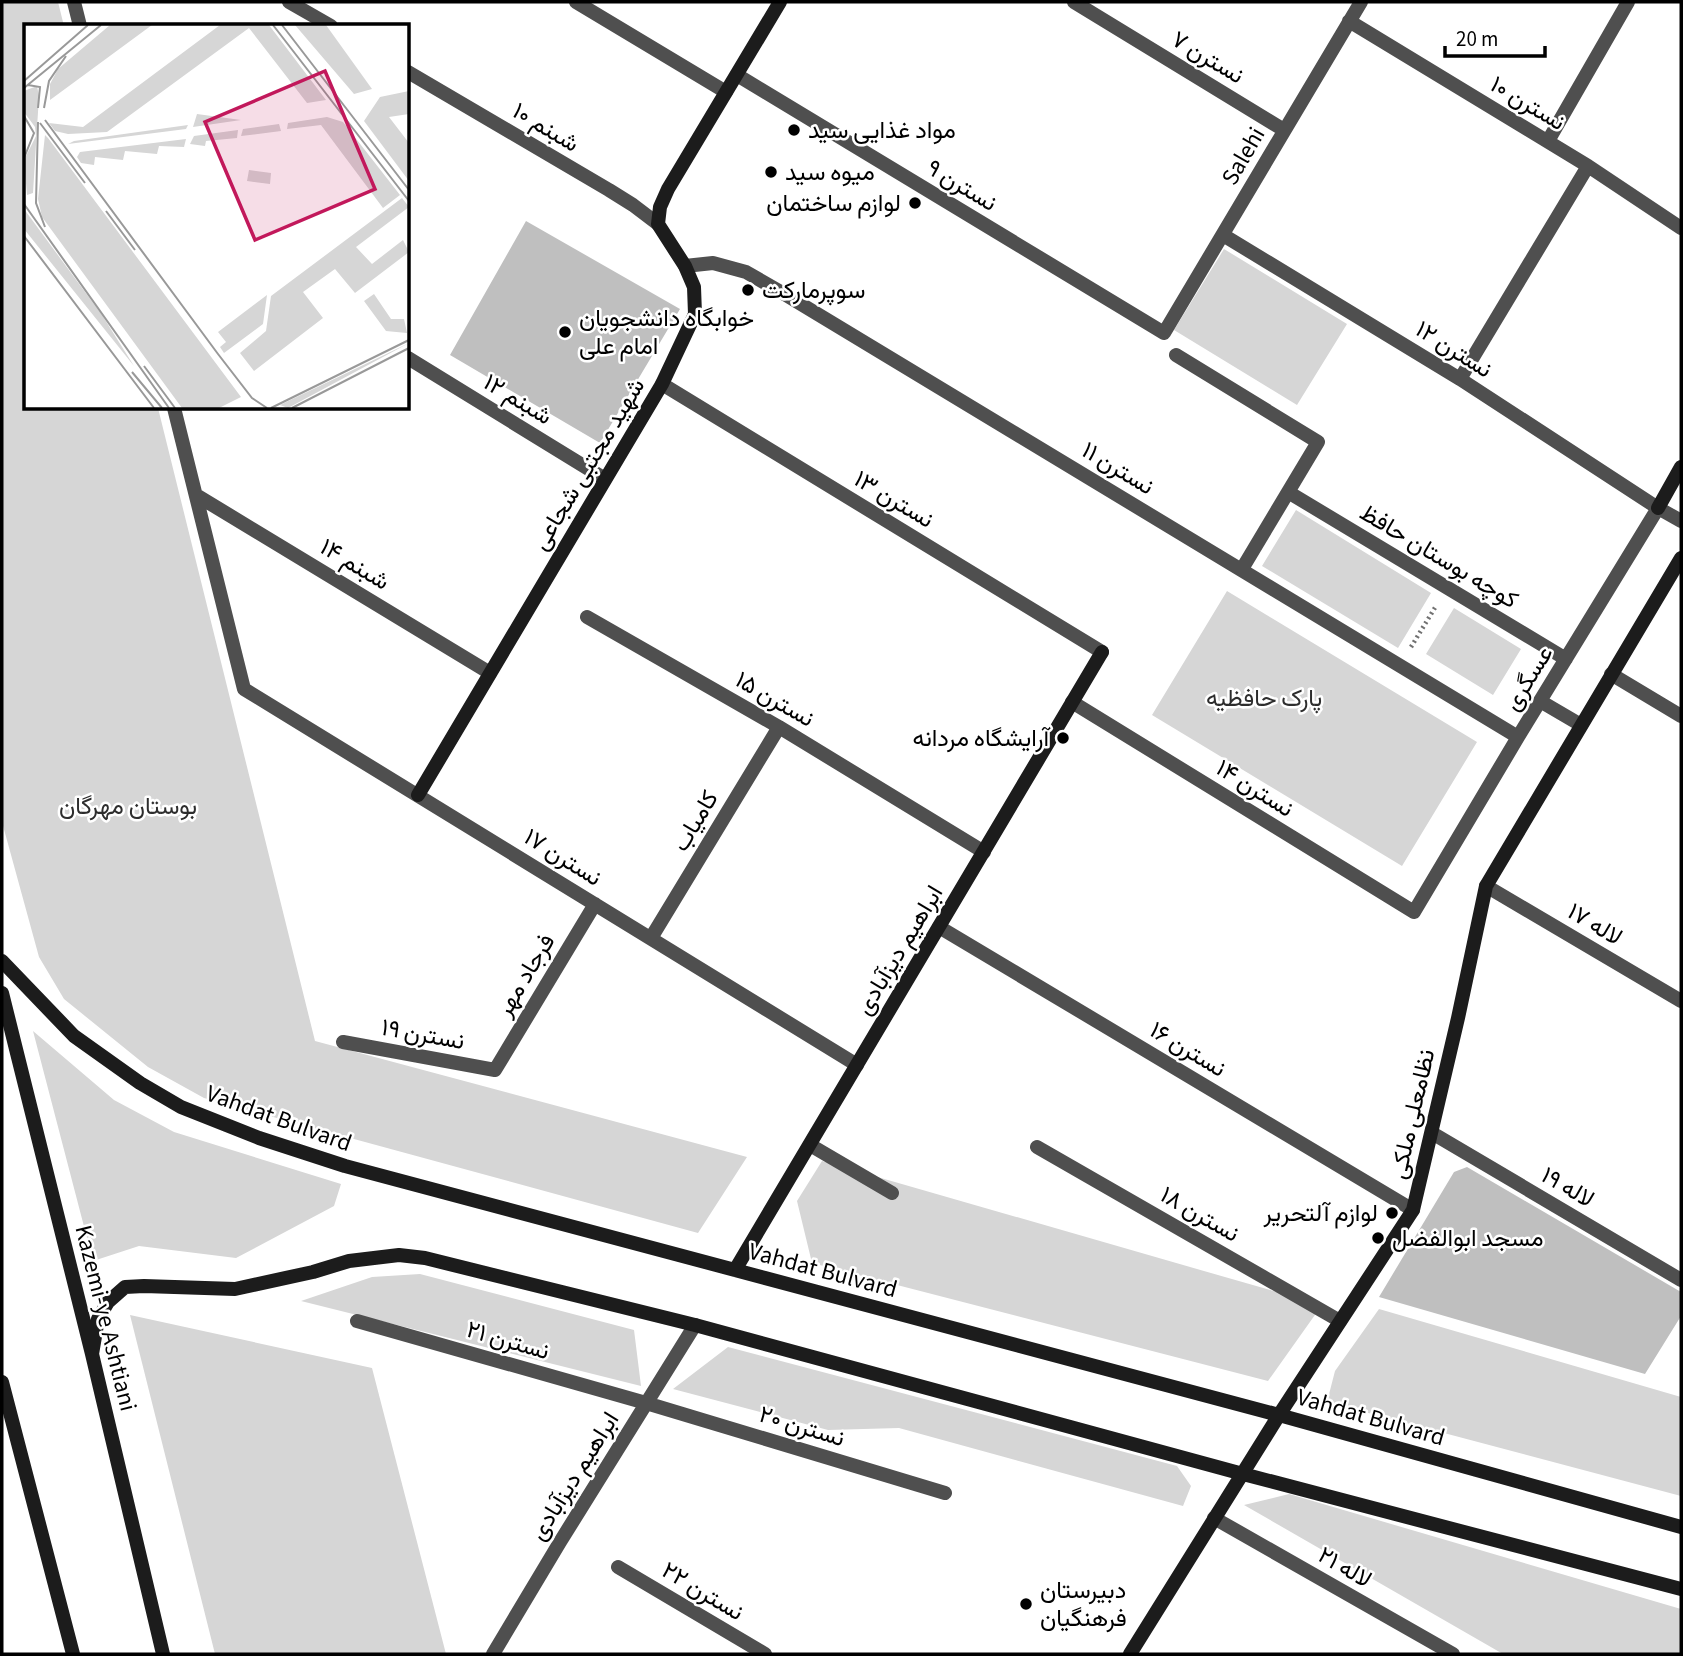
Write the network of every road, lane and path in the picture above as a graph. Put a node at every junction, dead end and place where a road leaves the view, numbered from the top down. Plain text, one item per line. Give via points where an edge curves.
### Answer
1 (74, 2) edge
2 (289, 2) edge
3 (576, 2) edge
4 (780, 2) edge
5 (1074, 2) edge
6 (1361, 2) edge
7 (1628, 2) edge
8 (1349, 21) junction
9 (80, 24) edge
10 (328, 24) edge
11 (410, 73) edge
12 (737, 75) junction
13 (726, 92) junction
14 (1284, 130) junction
15 (1548, 141) junction
16 (1588, 166) junction
17 (658, 225) junction
18 (1681, 228) edge
19 (1223, 235) junction
20 (685, 265) junction
21 (1164, 333) joint
22 (1176, 355) dead end
23 (410, 359) edge
24 (1460, 379) junction
25 (662, 384) junction
26 (175, 410) edge
27 (1681, 467) edge
28 (605, 479) junction
29 (1288, 492) junction
30 (196, 495) junction
31 (1658, 509) junction
32 (1681, 521) edge
33 (1681, 558) edge
34 (1242, 569) junction
35 (1447, 588) junction
36 (587, 617) dead end
37 (1102, 652) joint
38 (1566, 659) junction
39 (1400, 666) junction
40 (490, 673) junction
41 (1611, 674) junction
42 (1540, 701) junction
43 (1072, 702) junction
44 (1681, 716) edge
45 (1581, 725) junction
46 (779, 727) junction
47 (1518, 737) junction
48 (418, 795) junction
49 (984, 852) junction
50 (1486, 886) junction
51 (595, 904) junction
52 (1414, 912) joint
53 (939, 927) junction
54 (651, 938) junction
55 (2, 961) edge
56 (2, 993) edge
57 (1681, 1001) edge
58 (343, 1042) dead end
59 (857, 1065) junction
60 (495, 1070) joint
61 (1432, 1133) junction
62 (810, 1145) junction
63 (1037, 1147) dead end
64 (892, 1193) dead end
65 (1413, 1210) junction
66 (736, 1270) junction
67 (1681, 1280) edge
68 (357, 1321) dead end
69 (1340, 1321) junction
70 (695, 1325) junction
71 (92, 1354) junction
72 (2, 1382) edge
73 (646, 1403) junction
74 (1279, 1415) junction
75 (1243, 1474) junction
76 (945, 1493) dead end
77 (1214, 1518) junction
78 (1681, 1527) edge
79 (618, 1567) dead end
80 (1681, 1589) edge
81 (73, 1654) edge
82 (163, 1654) edge
83 (493, 1654) edge
84 (765, 1654) edge
85 (1130, 1654) edge
86 (1453, 1654) edge

1 - 9 street
2 - 10 street
3 - 13 street
4 - 12 street
5 - 14 street, نسترن ۷
6 - 8 street, Salehi
7 - 15 street
8 - 14 street, Salehi
8 - 15 street, نسترن ۱۰
11 - 17 street, شبنم ۱۰ via 609,190
12 - 13 street
12 - 21 street, نسترن ۹
13 - 17 street via 668,189
14 - 19 street, Salehi
15 - 16 street, نسترن ۱۰
16 - 18 street, نسترن ۱۰
16 - 24 street
17 - 20 street, شهید مجتبی شجاعی
19 - 21 street, Salehi
19 - 24 street, نسترن ۱۲
20 - 25 street, شهید مجتبی شجاعی via 694,286 695,314
20 - 34 street, نسترن ۱۱ via 713,263 746,272
22 - 29 street via 1318,442
23 - 28 street, شبنم ۱۲
24 - 31 street, نسترن ۱۲
25 - 28 street, شهید مجتبی شجاعی
25 - 37 street, نسترن ۱۳
26 - 30 street
27 - 31 street, عسگری
28 - 40 street, شهید مجتبی شجاعی
29 - 34 street
29 - 35 street, کوچه بوستان حافظ
30 - 40 street, شبنم ۱۴
30 - 48 street, نسترن ۱۷ via 244,689
31 - 32 street, نسترن ۱۲
31 - 38 street, عسگری
33 - 41 street, نظامعلی ملکی
34 - 39 street, نسترن ۱۱
35 - 38 street, کوچه بوستان حافظ
35 - 39 path
36 - 46 street, نسترن ۱۵
37 - 43 street, ابراهیم دیزآبادی
38 - 42 street, عسگری
39 - 47 street, نسترن ۱۱
40 - 48 street, شهید مجتبی شجاعی
41 - 44 street
41 - 45 street, نظامعلی ملکی
42 - 45 street
42 - 47 street, عسگری
43 - 49 street, ابراهیم دیزآبادی
43 - 52 street, نسترن ۱۴
45 - 50 street, نظامعلی ملکی
46 - 49 street, نسترن ۱۵
46 - 54 street, کامیاب
47 - 52 street, عسگری
48 - 51 street, نسترن ۱۷
49 - 53 street, ابراهیم دیزآبادی
50 - 57 street, لاله ۱۷
50 - 61 street, نظامعلی ملکی
51 - 54 street, نسترن ۱۷
51 - 60 street, فرجاد مهر
53 - 59 street, ابراهیم دیزآبادی
53 - 65 street, نسترن ۱۶
54 - 59 street, نسترن ۱۷
55 - 66 street, Vahdat Bulvard via 74,1036 181,1107 345,1166
56 - 71 street, Kazemi-ye Ashtiani
58 - 60 street, نسترن ۱۹
59 - 62 street, ابراهیم دیزآبادی
61 - 65 street, نظامعلی ملکی
61 - 67 street, لاله ۱۹
62 - 64 street
62 - 66 street, ابراهیم دیزآبادی
63 - 69 street, نسترن ۱۸
65 - 69 street, نظامعلی ملکی
66 - 74 street, Vahdat Bulvard
68 - 73 street, نسترن ۲۱
69 - 74 street, نظامعلی ملکی
70 - 71 street via 399,1255 349,1261 235,1289 125,1287 98,1319
70 - 73 street, ابراهیم دیزآبادی
70 - 75 street
71 - 82 street, Kazemi-ye Ashtiani
72 - 81 street
73 - 76 street, نسترن ۲۰
73 - 83 street, ابراهیم دیزآبادی
74 - 75 street, نظامعلی ملکی
74 - 78 street, Vahdat Bulvard
75 - 77 street, نظامعلی ملکی
75 - 80 street
77 - 85 street, نظامعلی ملکی
77 - 86 street, لاله ۲۱
79 - 84 street, نسترن ۲۲

